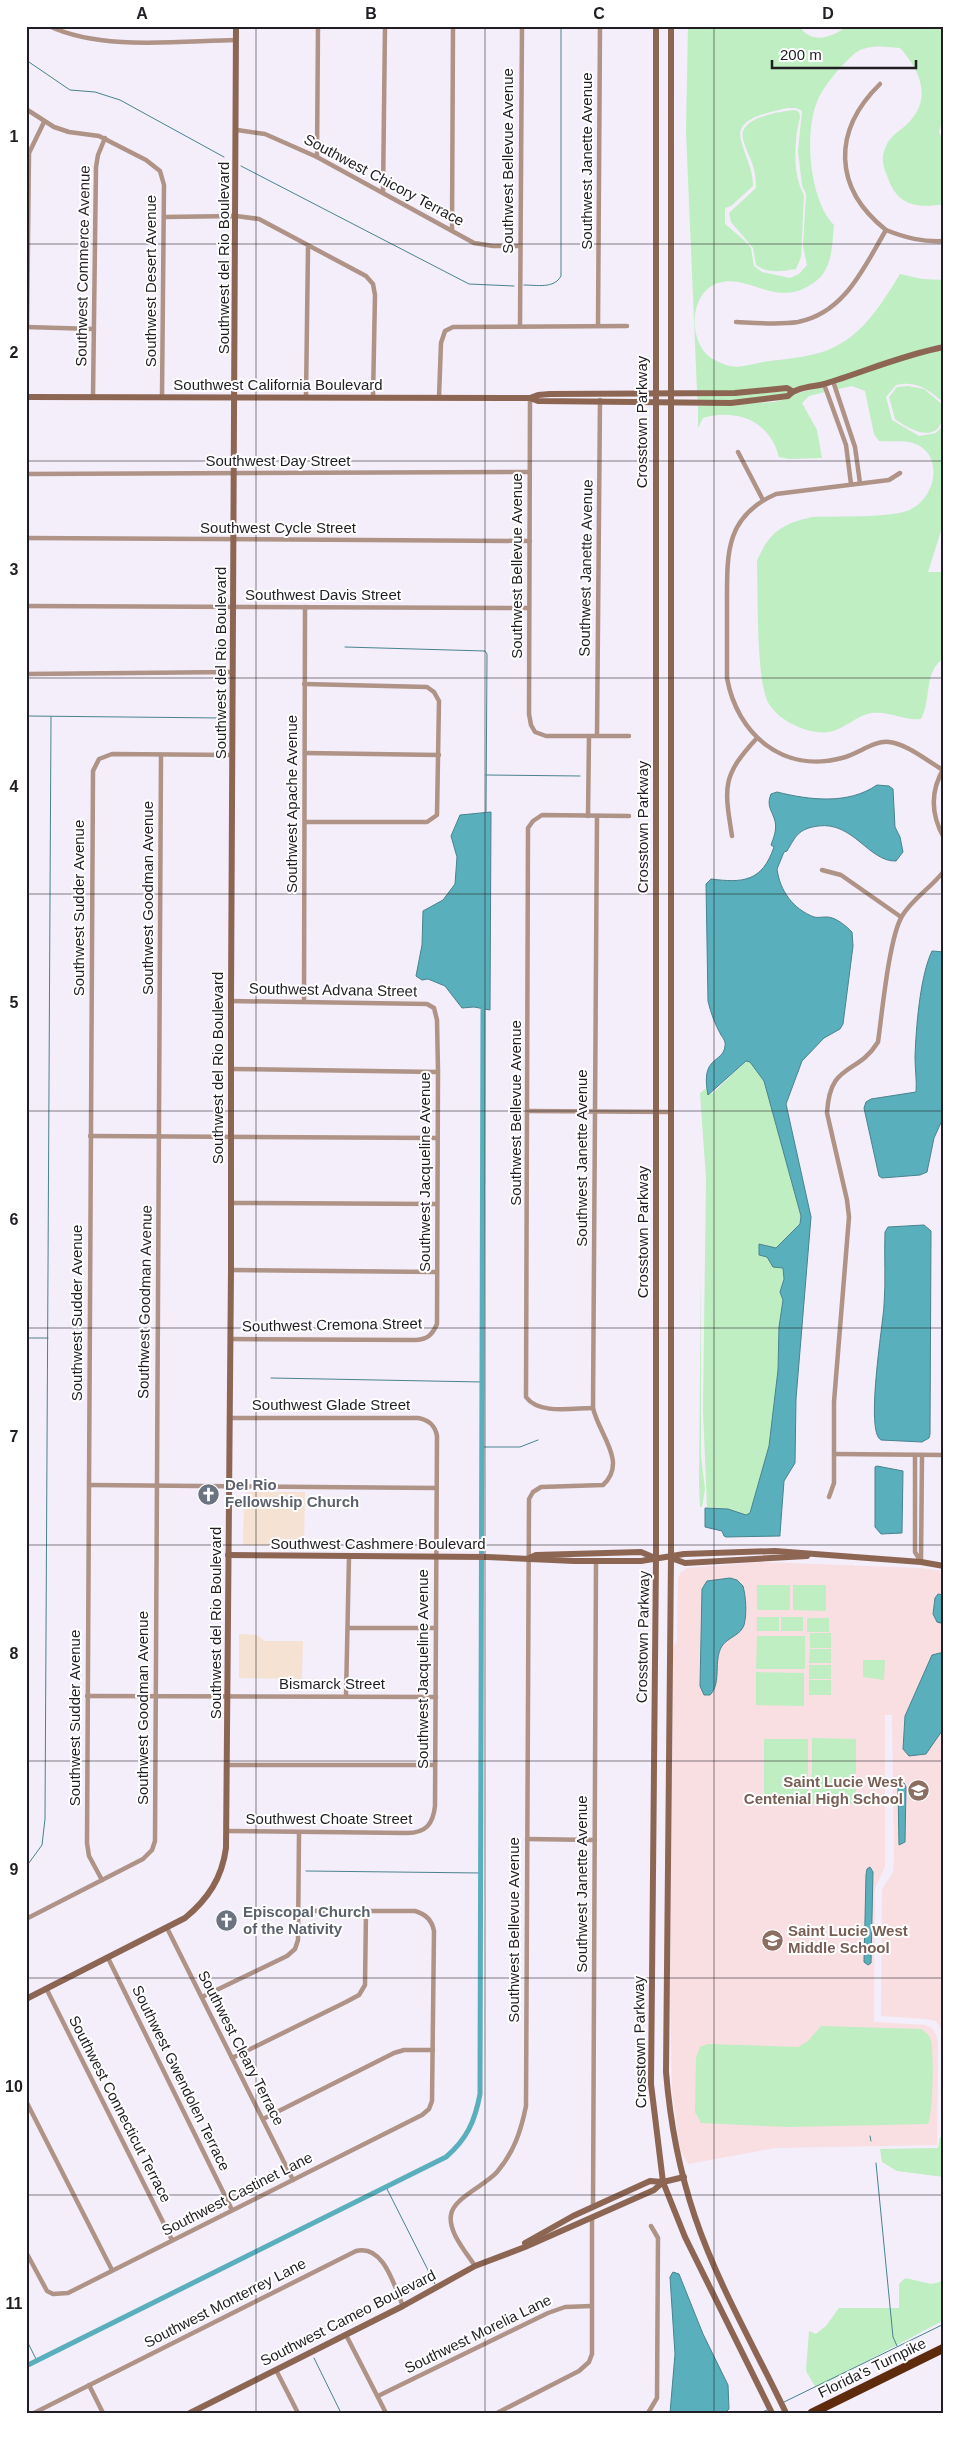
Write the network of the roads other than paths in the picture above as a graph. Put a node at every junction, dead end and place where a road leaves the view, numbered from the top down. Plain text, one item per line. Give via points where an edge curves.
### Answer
1 (48, 26) edge
2 (236, 26) edge
3 (318, 26) edge
4 (385, 26) edge
5 (453, 26) edge
6 (522, 26) edge
7 (600, 26) edge
8 (656, 26) edge
9 (671, 26) edge
10 (236, 40) junction
11 (880, 84) dead end
12 (26, 109) edge
13 (44, 122) junction
14 (237, 130) junction
15 (105, 138) junction
16 (317, 157) junction
17 (27, 190) edge
18 (383, 193) junction
19 (236, 216) junction
20 (164, 218) junction
21 (452, 230) junction
22 (886, 230) junction
23 (944, 241) edge
24 (520, 246) junction
25 (308, 248) junction
26 (27, 257) edge
27 (736, 322) dead end
28 (520, 326) junction
29 (598, 326) junction
30 (627, 326) dead end
31 (27, 327) edge
32 (94, 329) junction
33 (944, 347) edge
34 (833, 381) junction
35 (824, 384) junction
36 (792, 391) junction
37 (655, 392) junction
38 (671, 393) junction
39 (26, 396) edge
40 (93, 396) junction
41 (162, 397) junction
42 (306, 397) junction
43 (373, 397) junction
44 (440, 397) junction
45 (236, 398) junction
46 (530, 398) junction
47 (600, 400) junction
48 (655, 402) junction
49 (671, 403) junction
50 (738, 452) dead end
51 (530, 472) junction
52 (26, 474) edge
53 (234, 474) junction
54 (900, 474) dead end
55 (860, 483) junction
56 (851, 484) junction
57 (763, 500) junction
58 (26, 538) edge
59 (234, 540) junction
60 (530, 541) junction
61 (26, 606) edge
62 (234, 607) junction
63 (305, 607) junction
64 (529, 608) junction
65 (233, 672) junction
66 (26, 674) edge
67 (304, 684) junction
68 (589, 736) junction
69 (597, 736) junction
70 (629, 736) dead end
71 (757, 738) junction
72 (305, 753) junction
73 (160, 754) junction
74 (233, 755) junction
75 (439, 755) junction
76 (943, 769) edge
77 (588, 816) junction
78 (597, 816) junction
79 (630, 816) dead end
80 (305, 822) junction
81 (732, 836) dead end
82 (944, 838) edge
83 (822, 870) dead end
84 (944, 871) edge
85 (902, 917) junction
86 (230, 1001) junction
87 (304, 1001) junction
88 (434, 1008) joint
89 (232, 1069) junction
90 (438, 1072) junction
91 (529, 1111) junction
92 (595, 1112) junction
93 (655, 1112) junction
94 (671, 1112) junction
95 (230, 1135) junction
96 (90, 1136) junction
97 (159, 1137) junction
98 (437, 1138) junction
99 (231, 1203) junction
100 (437, 1204) junction
101 (231, 1270) junction
102 (436, 1272) junction
103 (432, 1334) joint
104 (230, 1339) junction
105 (593, 1408) junction
106 (229, 1418) junction
107 (431, 1423) joint
108 (834, 1454) junction
109 (922, 1454) junction
110 (915, 1455) junction
111 (944, 1455) edge
112 (89, 1485) junction
113 (155, 1486) junction
114 (228, 1486) junction
115 (594, 1487) joint
116 (436, 1488) junction
117 (829, 1497) dead end
118 (228, 1555) junction
119 (349, 1557) junction
120 (436, 1557) junction
121 (528, 1558) junction
122 (656, 1558) junction
123 (671, 1558) junction
124 (596, 1561) junction
125 (921, 1562) junction
126 (944, 1566) edge
127 (348, 1628) junction
128 (436, 1628) junction
129 (88, 1696) junction
130 (156, 1696) junction
131 (346, 1696) junction
132 (228, 1697) junction
133 (436, 1697) junction
134 (228, 1765) junction
135 (435, 1765) junction
136 (429, 1826) joint
137 (227, 1831) junction
138 (299, 1833) junction
139 (527, 1839) junction
140 (595, 1840) junction
141 (102, 1880) junction
142 (299, 1911) junction
143 (366, 1911) junction
144 (26, 1919) edge
145 (167, 1928) junction
146 (108, 1958) junction
147 (46, 1988) junction
148 (202, 1998) junction
149 (26, 1999) edge
150 (433, 2050) junction
151 (232, 2058) junction
152 (26, 2101) edge
153 (263, 2119) junction
154 (684, 2177) junction
155 (293, 2180) junction
156 (663, 2182) junction
157 (593, 2207) junction
158 (232, 2210) junction
159 (592, 2216) junction
160 (651, 2226) dead end
161 (172, 2240) junction
162 (518, 2249) junction
163 (26, 2252) edge
164 (475, 2266) junction
165 (112, 2270) junction
166 (403, 2306) junction
167 (592, 2306) junction
168 (346, 2335) junction
169 (944, 2348) edge
170 (276, 2370) junction
171 (90, 2385) junction
172 (378, 2396) junction
173 (34, 2413) edge
174 (104, 2413) edge
175 (190, 2413) edge
176 (298, 2413) edge
177 (386, 2413) edge
178 (497, 2413) edge
179 (648, 2413) edge
180 (772, 2413) edge
181 (786, 2413) edge
182 (812, 2413) edge

1 - 10 street via 74,36 111,40
2 - 10 street, Southwest del Rio Boulevard
3 - 16 street
4 - 18 street
5 - 21 street
6 - 24 street, Southwest Bellevue Avenue
7 - 29 street, Southwest Janette Avenue
8 - 37 street, Crosstown Parkway
9 - 38 street, Crosstown Parkway
10 - 14 street, Southwest del Rio Boulevard
11 - 22 street via 857,111 847,138 845,157 850,186 857,199
12 - 13 street
13 - 15 street via 63,131
13 - 17 street via 29,153
14 - 16 street, Southwest Chicory Terrace via 265,134
14 - 19 street, Southwest del Rio Boulevard
15 - 20 street, Southwest Desert Avenue via 157,167 164,179
15 - 32 street, Southwest Commerce Avenue via 96,167
16 - 18 street, Southwest Chicory Terrace
17 - 26 street
18 - 21 street, Southwest Chicory Terrace
19 - 20 street
19 - 25 street via 258,219
19 - 45 street, Southwest del Rio Boulevard
20 - 41 street, Southwest Desert Avenue
21 - 24 street, Southwest Chicory Terrace via 474,243
22 - 23 street via 927,242
22 - 27 street via 851,287 825,312 797,322
24 - 28 street, Southwest Bellevue Avenue
25 - 42 street
25 - 43 street via 366,276 373,284
26 - 31 street
28 - 29 street
28 - 44 street via 454,327 445,331 441,343
29 - 30 street
31 - 32 street
32 - 40 street, Southwest Commerce Avenue
33 - 34 street, Southwest California Boulevard via 902,357
34 - 35 street, Southwest California Boulevard
34 - 55 street via 855,448
35 - 36 street, Southwest California Boulevard
35 - 56 street via 846,445
36 - 38 street, Southwest California Boulevard via 787,388 735,393
36 - 49 street, Southwest California Boulevard via 788,396 752,402
37 - 38 street, Southwest California Boulevard
37 - 46 street, Southwest California Boulevard via 550,394
37 - 48 street, Crosstown Parkway
38 - 49 street, Crosstown Parkway
39 - 40 street, Southwest California Boulevard
40 - 41 street, Southwest California Boulevard
41 - 45 street, Southwest California Boulevard
42 - 43 street, Southwest California Boulevard
42 - 45 street, Southwest California Boulevard
43 - 44 street, Southwest California Boulevard
44 - 46 street, Southwest California Boulevard
45 - 53 street, Southwest del Rio Boulevard
46 - 47 street, Southwest California Boulevard via 538,401
46 - 51 street, Southwest Bellevue Avenue
47 - 48 street, Southwest California Boulevard
47 - 69 street, Southwest Janette Avenue
48 - 49 street, Southwest California Boulevard
48 - 93 street, Crosstown Parkway
49 - 94 street, Crosstown Parkway
50 - 57 street
51 - 53 street, Southwest Day Street
51 - 60 street, Southwest Bellevue Avenue
52 - 53 street, Southwest Day Street
53 - 59 street, Southwest del Rio Boulevard
54 - 55 street via 888,480
55 - 56 street
56 - 57 street via 796,490
57 - 71 street via 738,523 727,550 727,678 737,713
58 - 59 street, Southwest Cycle Street
59 - 60 street, Southwest Cycle Street
59 - 62 street, Southwest del Rio Boulevard
60 - 64 street, Southwest Bellevue Avenue
61 - 62 street, Southwest Davis Street
62 - 63 street, Southwest Davis Street
62 - 65 street, Southwest del Rio Boulevard
63 - 64 street, Southwest Davis Street
63 - 67 street, Southwest Apache Avenue
64 - 68 street, Southwest Bellevue Avenue via 529,720 535,732 546,736
65 - 66 street
65 - 74 street, Southwest del Rio Boulevard
67 - 72 street, Southwest Apache Avenue
67 - 75 street via 427,687 439,702
68 - 69 street
68 - 77 street
69 - 70 street
71 - 76 street via 793,758 826,761 860,753 886,742 899,744
71 - 81 street via 738,758 728,777 726,796
72 - 75 street
72 - 80 street, Southwest Apache Avenue
73 - 74 street
73 - 96 street, Southwest Sudder Avenue via 112,754 99,759 93,771
73 - 97 street, Southwest Goodman Avenue
74 - 86 street, Southwest del Rio Boulevard
75 - 80 street via 437,815 427,822
76 - 82 street via 933,800 937,826
77 - 78 street
77 - 91 street, Southwest Bellevue Avenue via 542,815 528,828
78 - 79 street
78 - 92 street, Southwest Janette Avenue
80 - 87 street, Southwest Apache Avenue
83 - 85 street via 841,874
84 - 85 street via 913,901
85 - 108 street via 894,941 878,1042 871,1054 844,1071 832,1084 826,1112 847,1200 848,1217 834,1402
86 - 87 street, Southwest Advana Street
86 - 89 street, Southwest del Rio Boulevard
87 - 88 street, Southwest Advana Street via 427,1004
88 - 90 street, Southwest Jacqueline Avenue
89 - 90 street
89 - 95 street, Southwest del Rio Boulevard
90 - 98 street, Southwest Jacqueline Avenue
91 - 92 street
91 - 105 street, Southwest Bellevue Avenue via 526,1397 541,1408
92 - 93 street
92 - 105 street, Southwest Janette Avenue
93 - 94 street
93 - 122 street, Crosstown Parkway
94 - 123 street, Crosstown Parkway
95 - 97 street
95 - 98 street
95 - 99 street, Southwest del Rio Boulevard
96 - 97 street
96 - 112 street, Southwest Sudder Avenue
97 - 113 street, Southwest Goodman Avenue
98 - 100 street, Southwest Jacqueline Avenue
99 - 100 street
99 - 101 street, Southwest del Rio Boulevard
100 - 102 street, Southwest Jacqueline Avenue
101 - 102 street
101 - 104 street, Southwest del Rio Boulevard
102 - 103 street, Southwest Jacqueline Avenue via 437,1324
103 - 104 street, Southwest Cremona Street via 426,1340
104 - 106 street, Southwest del Rio Boulevard
105 - 115 street, Southwest Janette Avenue via 613,1457 614,1469 603,1485
106 - 107 street, Southwest Glade Street via 418,1418
106 - 114 street, Southwest del Rio Boulevard
107 - 116 street, Southwest Jacqueline Avenue via 437,1436
108 - 110 street
108 - 117 street via 834,1483
109 - 110 street
109 - 111 street
109 - 125 street
110 - 125 street via 916,1552
112 - 113 street
112 - 129 street, Southwest Sudder Avenue
113 - 114 street
113 - 130 street, Southwest Goodman Avenue
114 - 116 street
114 - 118 street, Southwest del Rio Boulevard
115 - 121 street, Southwest Bellevue Avenue via 541,1487 533,1492 529,1499
116 - 120 street, Southwest Jacqueline Avenue
118 - 119 street, Southwest Cashmere Boulevard
118 - 132 street, Southwest del Rio Boulevard
119 - 120 street, Southwest Cashmere Boulevard
119 - 127 street
120 - 121 street, Southwest Cashmere Boulevard
120 - 128 street, Southwest Jacqueline Avenue
121 - 122 street, Southwest Cashmere Boulevard via 641,1552
121 - 124 street, Southwest Cashmere Boulevard
121 - 139 street, Southwest Bellevue Avenue
122 - 123 street, Southwest Cashmere Boulevard
122 - 124 street, Southwest Cashmere Boulevard
122 - 156 street, Crosstown Parkway via 651,2084
123 - 125 street, Southwest Cashmere Boulevard via 685,1563 815,1555
123 - 154 street, Crosstown Parkway via 666,2072 672,2124
124 - 140 street, Southwest Janette Avenue
125 - 126 street, Southwest Cashmere Boulevard
127 - 128 street
127 - 131 street
128 - 133 street, Southwest Jacqueline Avenue
129 - 130 street, Bismarck Street
129 - 141 street, Southwest Sudder Avenue via 87,1847
130 - 132 street, Bismarck Street
130 - 141 street, Southwest Goodman Avenue via 155,1841 143,1859
131 - 132 street, Bismarck Street
131 - 133 street, Bismarck Street
132 - 134 street, Southwest del Rio Boulevard
133 - 135 street, Southwest Jacqueline Avenue
134 - 135 street
134 - 137 street, Southwest del Rio Boulevard
135 - 136 street, Southwest Jacqueline Avenue via 435,1806
136 - 138 street, Southwest Choate Street via 414,1833
137 - 138 street, Southwest Choate Street
137 - 145 street, Southwest del Rio Boulevard via 225,1859 215,1885 197,1908
138 - 142 street
139 - 140 street
139 - 164 street, Southwest Bellevue Avenue via 526,2106 521,2131 507,2159 488,2182 458,2202 451,2212 455,2234
140 - 157 street, Southwest Janette Avenue
141 - 144 street
142 - 143 street
142 - 148 street via 298,1940 292,1952
143 - 150 street via 415,1911 426,1916 432,1924
143 - 151 street via 366,1977 362,1992
145 - 146 street, Southwest del Rio Boulevard
145 - 148 street, Southwest Cleary Terrace
146 - 147 street, Southwest del Rio Boulevard
146 - 158 street, Southwest Gwendolen Terrace
147 - 149 street, Southwest del Rio Boulevard
147 - 161 street, Southwest Connecticut Terrace
148 - 151 street, Southwest Cleary Terrace
150 - 153 street via 394,2053
150 - 155 street, Southwest Castinet Lane via 432,2101 422,2116
151 - 153 street, Southwest Cleary Terrace
152 - 165 street
153 - 155 street, Southwest Cleary Terrace
154 - 156 street, Southwest Cameo Boulevard
154 - 181 street, Crosstown Parkway via 718,2277
155 - 158 street, Southwest Castinet Lane
156 - 157 street, Southwest Cameo Boulevard via 650,2181
156 - 159 street, Southwest Cameo Boulevard via 654,2190
156 - 180 street, Crosstown Parkway via 685,2237
157 - 162 street, Southwest Cameo Boulevard
158 - 161 street, Southwest Castinet Lane
159 - 162 street, Southwest Cameo Boulevard
159 - 167 street
160 - 179 street via 658,2238 657,2398
161 - 165 street, Southwest Castinet Lane
162 - 164 street, Southwest Cameo Boulevard
163 - 165 street, Southwest Castinet Lane via 42,2283 53,2294 68,2293
164 - 166 street, Southwest Cameo Boulevard
166 - 168 street, Southwest Cameo Boulevard
166 - 171 street, Southwest Monterrey Lane via 378,2256 372,2251 361,2250
167 - 172 street, Southwest Morelia Lane via 565,2307 548,2314
167 - 178 street via 592,2354 589,2362 579,2372
168 - 170 street, Southwest Cameo Boulevard
168 - 172 street
169 - 182 highway, Florida's Turnpike
170 - 175 street, Southwest Cameo Boulevard
170 - 176 street
171 - 173 street, Southwest Monterrey Lane
171 - 174 street
172 - 177 street

